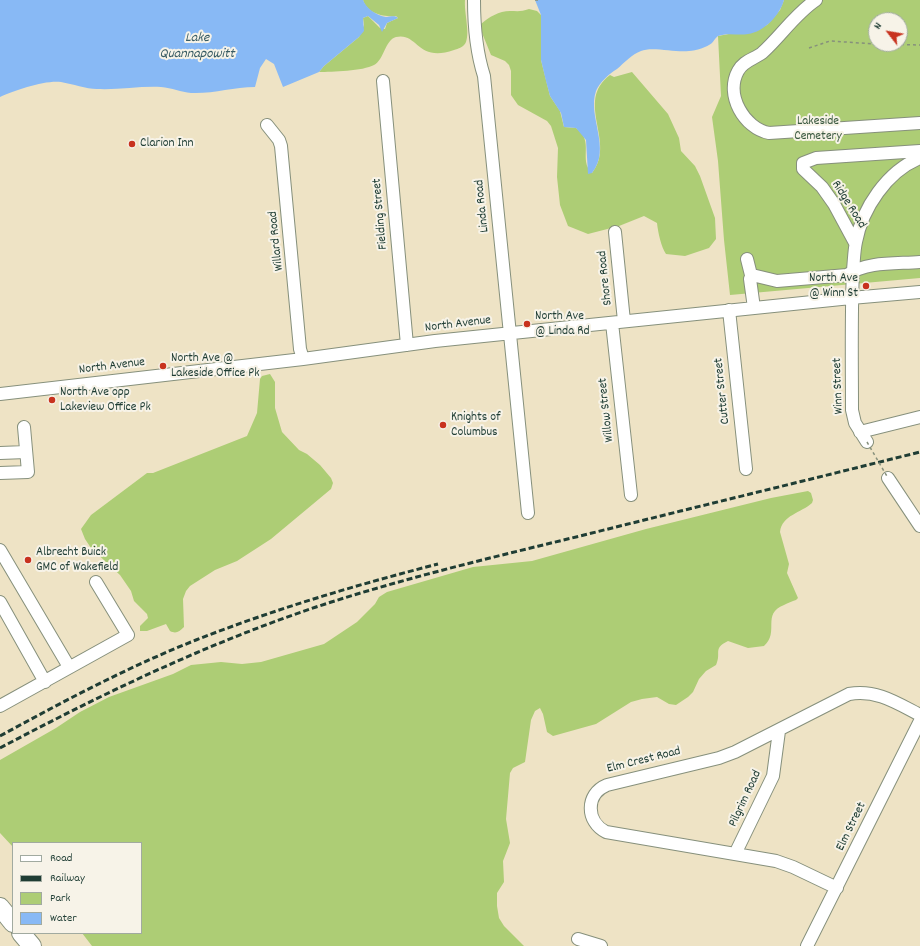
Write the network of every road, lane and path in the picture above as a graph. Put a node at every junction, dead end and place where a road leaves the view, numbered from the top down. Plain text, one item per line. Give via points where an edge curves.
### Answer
1 (474, 0) edge
2 (535, 0) edge
3 (538, 0) edge
4 (816, 0) edge
5 (868, 43) edge
6 (908, 45) edge
7 (920, 45) edge
8 (809, 48) dead end
9 (383, 81) dead end
10 (920, 123) edge
11 (267, 125) dead end
12 (920, 151) edge
13 (920, 158) edge
14 (615, 232) dead end
15 (856, 243) junction
16 (747, 259) dead end
17 (920, 262) edge
18 (853, 270) junction
19 (751, 275) junction
20 (920, 292) edge
21 (851, 298) junction
22 (754, 308) junction
23 (729, 310) junction
24 (624, 321) junction
25 (612, 323) junction
26 (510, 333) junction
27 (407, 346) junction
28 (303, 359) junction
29 (0, 394) edge
30 (920, 417) edge
31 (24, 426) dead end
32 (864, 437) junction
33 (26, 452) junction
34 (0, 453) edge
35 (746, 469) dead end
36 (0, 474) edge
37 (888, 478) joint
38 (631, 495) dead end
39 (528, 513) dead end
40 (920, 526) edge
41 (0, 550) edge
42 (96, 582) dead end
43 (0, 602) edge
44 (69, 667) junction
45 (45, 682) junction
46 (0, 706) edge
47 (920, 715) edge
48 (920, 721) edge
49 (779, 731) junction
50 (735, 854) junction
51 (837, 888) junction
52 (0, 907) edge
53 (12, 922) edge
54 (22, 934) edge
55 (578, 939) dead end
56 (32, 946) edge
57 (601, 946) edge
58 (807, 946) edge

1 - 26 street, Linda Road via 474,29 477,55 484,76
2 - 3 path
4 - 10 street via 807,6 765,50 737,71 735,97 740,112 750,124 758,131 769,133
5 - 8 path via 830,41
6 - 7 path
9 - 27 street, Fielding Street
11 - 28 street, Willard Road via 281,146
12 - 15 street, Ridge Road via 804,161 803,169 822,187
13 - 15 street, Winn Street via 894,175 875,197 867,211
14 - 24 street, Shore Road
15 - 18 street, Winn Street
16 - 19 street
17 - 18 street via 868,266
18 - 19 street via 848,275 777,281
18 - 21 street, Winn Street
19 - 22 street
20 - 21 street, North Avenue
21 - 22 street, North Avenue
21 - 32 street, Winn Street via 852,410 855,423
22 - 23 street, North Avenue
23 - 24 street, North Avenue
23 - 35 street, Cutter Street
24 - 25 street, North Avenue
25 - 26 street, North Avenue
25 - 38 street, Willow Street
26 - 27 street, North Avenue
26 - 39 street, Linda Road
27 - 28 street, North Avenue
28 - 29 street, North Avenue
30 - 32 street
31 - 33 street
32 - 37 path, bridge
33 - 34 street
33 - 36 street via 28,472
37 - 40 street
41 - 44 street
42 - 44 street via 128,635
43 - 45 street
44 - 45 street
45 - 46 street
47 - 49 street, Elm Crest Road via 881,695 856,693 838,698
48 - 51 street, Elm Street
49 - 50 street, Pilgrim Road via 772,776
49 - 50 street, Elm Crest Road via 719,758 607,785 597,791 591,801 592,818 596,825 606,832
50 - 51 street, Elm Crest Road via 787,864
51 - 58 street, Elm Street
52 - 53 highway
54 - 56 highway
55 - 57 street

